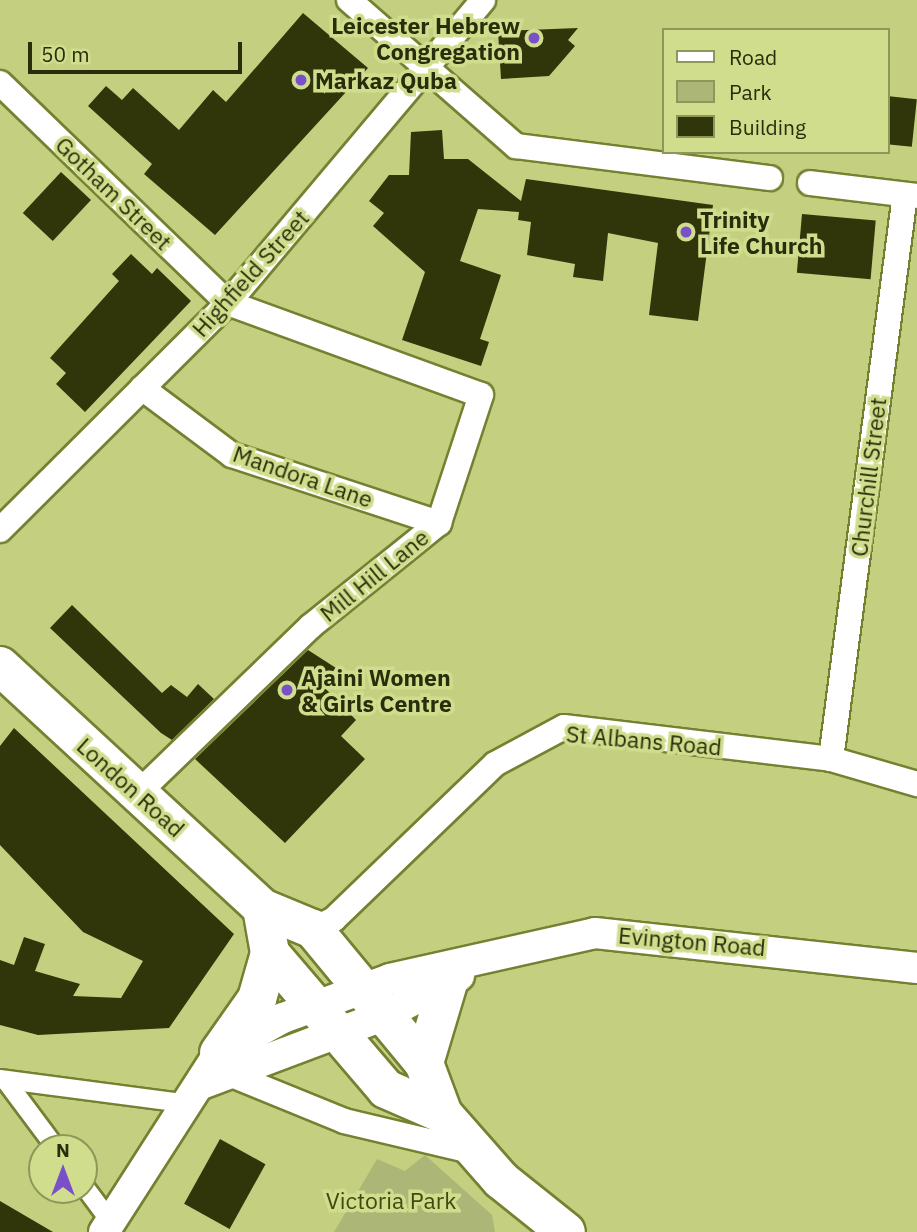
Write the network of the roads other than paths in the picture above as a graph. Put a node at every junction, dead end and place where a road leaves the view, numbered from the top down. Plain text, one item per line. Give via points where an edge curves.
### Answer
1 (349, 0) edge
2 (483, 0) edge
3 (424, 72) junction
4 (0, 83) edge
5 (769, 178) dead end
6 (810, 183) dead end
7 (911, 196) edge
8 (228, 303) junction
9 (142, 388) junction
10 (439, 523) junction
11 (0, 530) edge
12 (0, 666) edge
13 (831, 759) junction
14 (917, 784) edge
15 (139, 792) junction
16 (262, 908) junction
17 (313, 929) junction
18 (271, 953) junction
19 (917, 968) edge
20 (458, 973) junction
21 (372, 1002) junction
22 (325, 1018) junction
23 (424, 1063) junction
24 (227, 1064) junction
25 (3, 1080) edge
26 (191, 1094) junction
27 (443, 1114) junction
28 (45, 1134) edge
29 (476, 1153) junction
30 (94, 1204) edge
31 (107, 1227) edge
32 (566, 1232) edge

1 - 3 street
2 - 3 street, Highfield Street
3 - 5 street via 516,146
3 - 8 street, Highfield Street
4 - 8 street, Gotham Street
6 - 7 street
7 - 13 street, Churchill Street
8 - 9 street, Highfield Street
8 - 10 street, Mill Hill Lane via 481,395
9 - 10 street, Mandora Lane via 232,455
9 - 11 street, Highfield Street
10 - 15 street, Mill Hill Lane via 311,626
12 - 15 main road, London Road
13 - 14 street, St Albans Road
13 - 17 street, St Albans Road via 564,727 495,764 334,919
15 - 16 main road, London Road
16 - 17 main road, London Road
16 - 18 main road, London Road
17 - 21 main road, London Road
18 - 22 main road, London Road
18 - 24 main road via 257,999
19 - 20 street, Evington Road via 595,933
20 - 21 street, Evington Road
20 - 23 main road
21 - 22 street, Evington Road
21 - 23 main road, London Road
22 - 24 street, Evington Road
22 - 27 main road, London Road via 386,1089
23 - 27 main road, London Road
24 - 26 street
24 - 29 street via 344,1121
25 - 26 street
25 - 28 street
26 - 31 street
27 - 29 main road, London Road
29 - 32 main road, London Road
30 - 31 street

